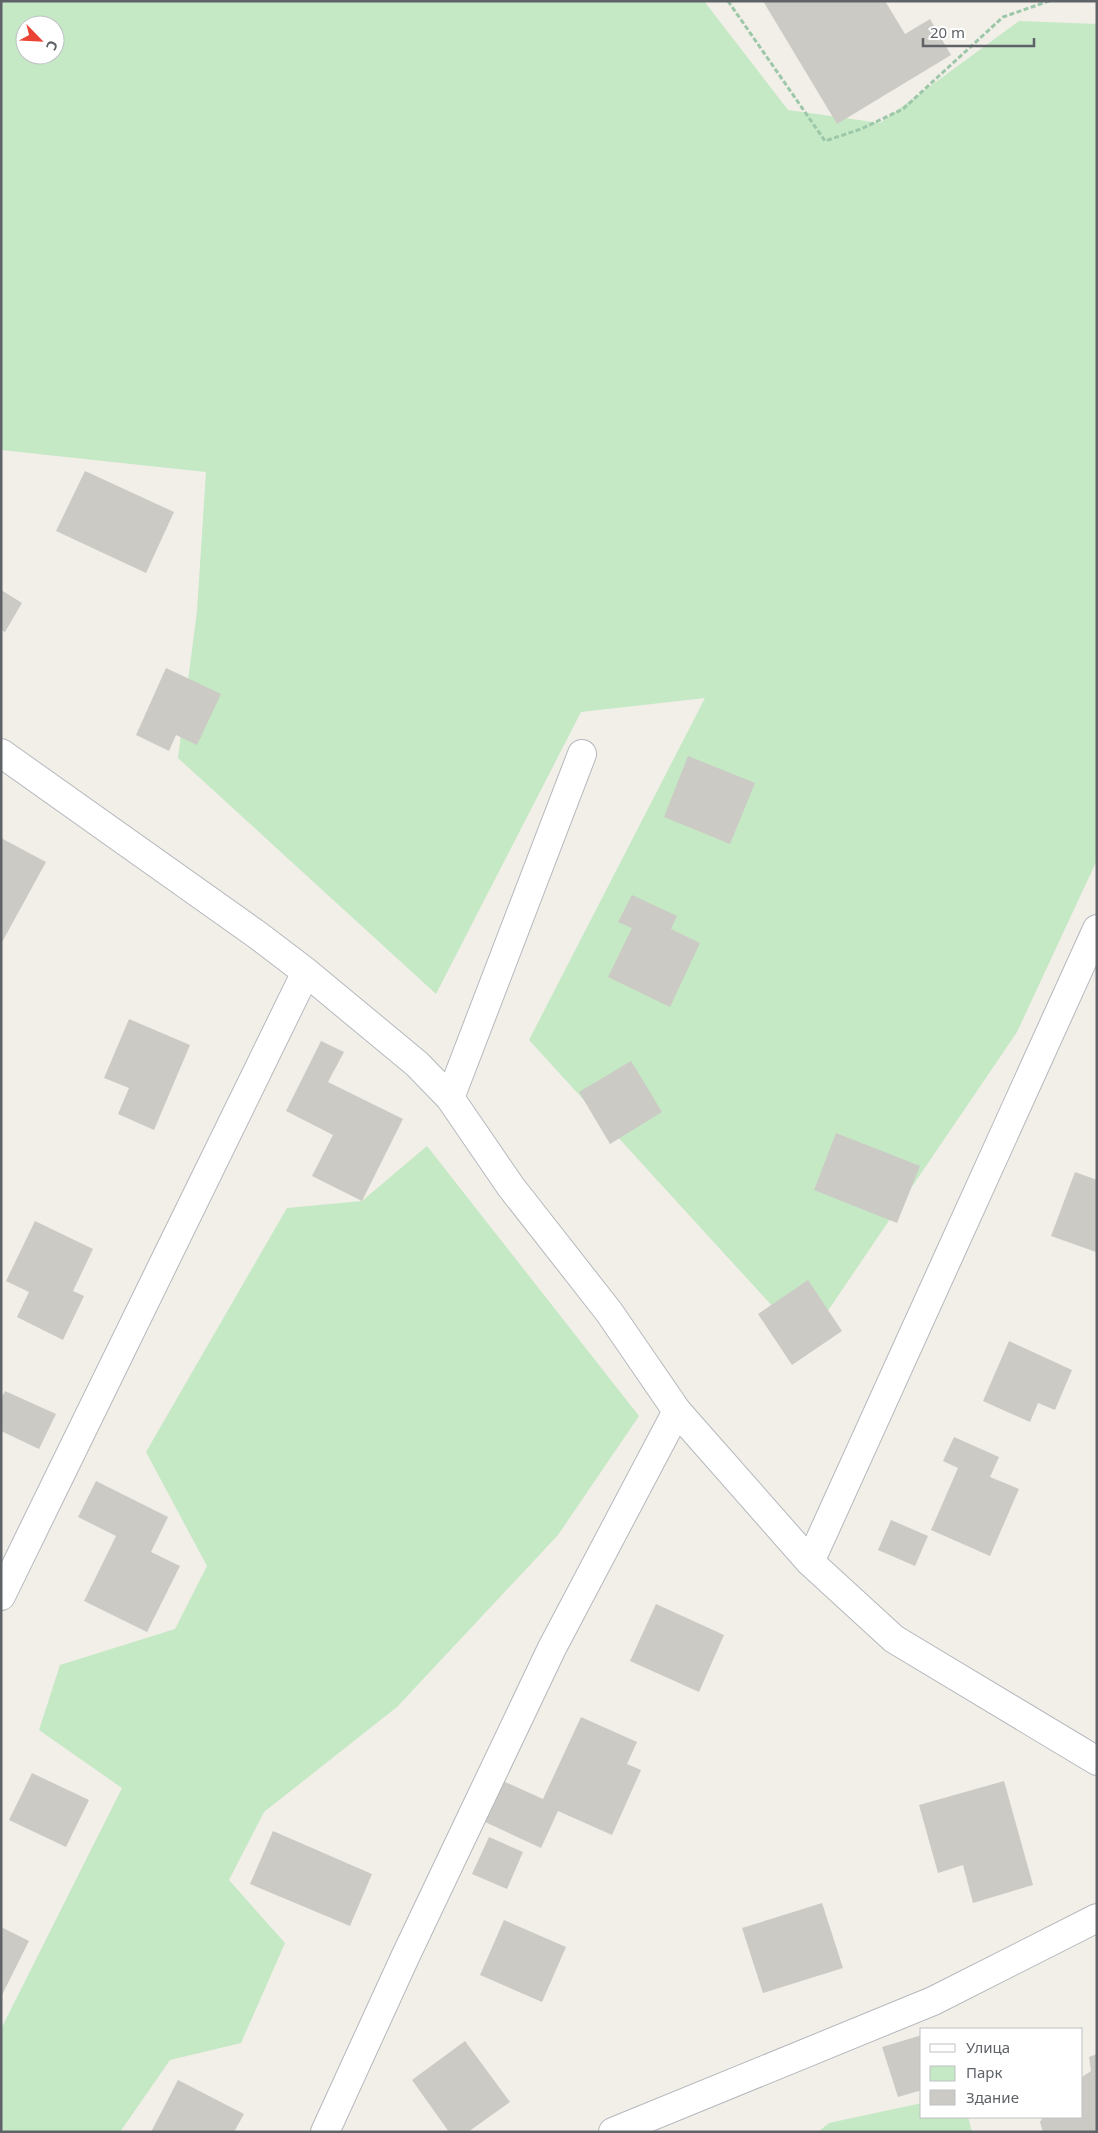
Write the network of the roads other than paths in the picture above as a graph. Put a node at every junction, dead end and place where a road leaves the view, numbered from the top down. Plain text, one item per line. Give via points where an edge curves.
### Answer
1 (1, 753) edge
2 (582, 754) dead end
3 (1097, 929) edge
4 (306, 972) junction
5 (450, 1098) junction
6 (677, 1411) junction
7 (810, 1562) junction
8 (1, 1596) edge
9 (1097, 1761) edge
10 (1097, 1918) edge
11 (325, 2132) edge
12 (613, 2132) edge

1 - 4 street
2 - 5 street
3 - 7 street
4 - 5 street via 417,1064
4 - 8 street
5 - 6 street via 511,1187 609,1312
6 - 7 street
6 - 11 street via 552,1648
7 - 9 street via 894,1639
10 - 12 street via 933,2001

